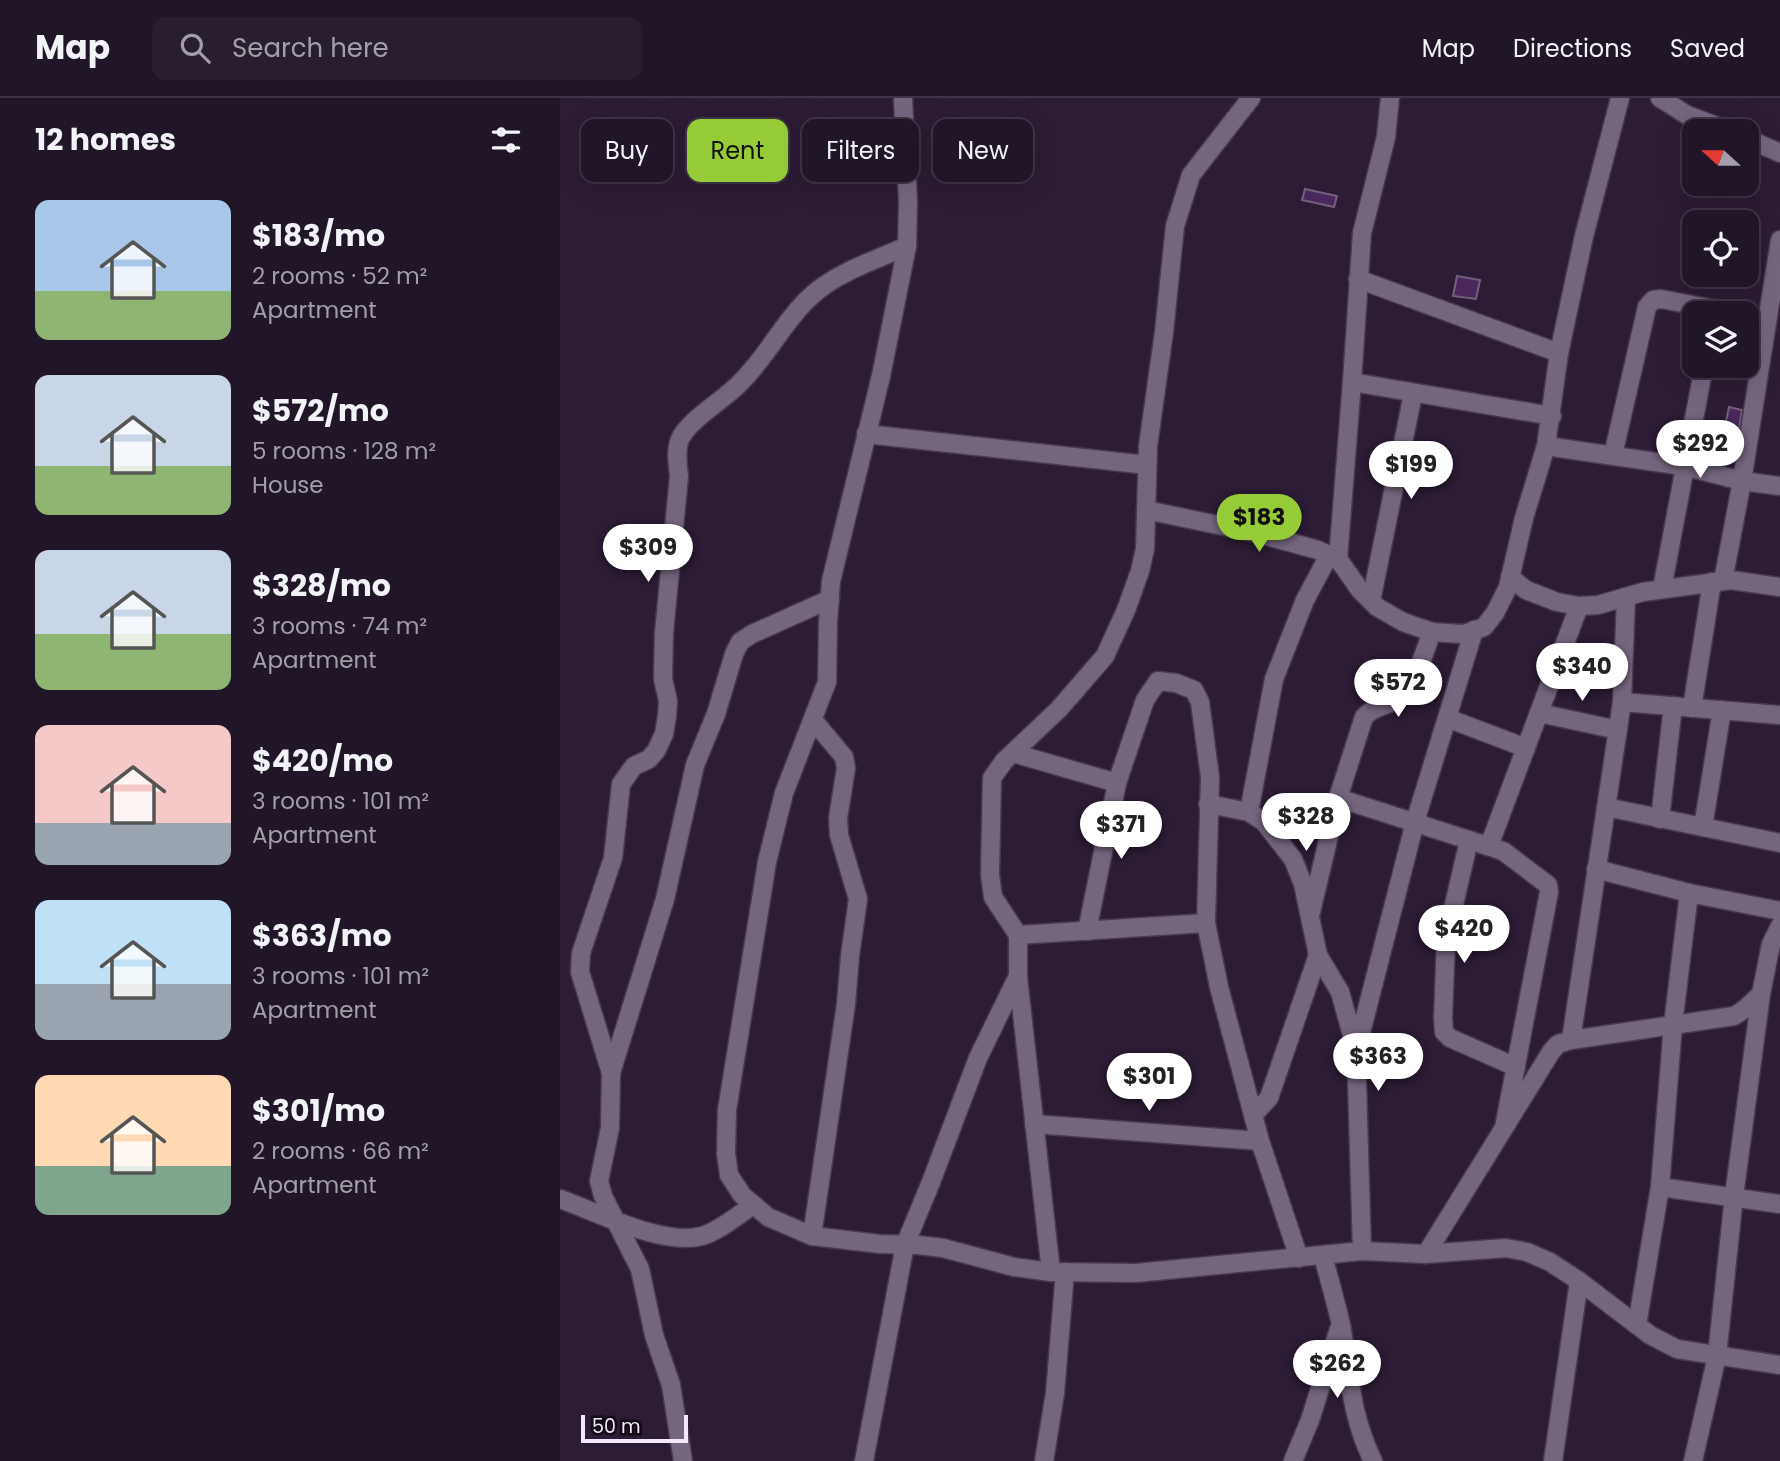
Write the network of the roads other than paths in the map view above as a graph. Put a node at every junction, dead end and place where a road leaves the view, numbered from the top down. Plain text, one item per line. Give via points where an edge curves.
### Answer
1 (903, 98) edge
2 (1251, 98) edge
3 (1390, 98) edge
4 (1620, 98) edge
5 (1660, 98) edge
6 (1698, 119) edge
7 (1759, 143) edge
8 (1780, 152) edge
9 (1780, 240) edge
10 (907, 246) junction
11 (1358, 279) junction
12 (1682, 304) edge
13 (1759, 318) edge
14 (1767, 320) junction
15 (1559, 353) junction
16 (1701, 378) edge
17 (1353, 382) junction
18 (1413, 394) junction
19 (1552, 416) junction
20 (866, 434) junction
21 (1546, 446) junction
22 (1613, 455) junction
23 (1147, 465) junction
24 (1683, 466) junction
25 (1742, 481) junction
26 (1780, 486) edge
27 (1146, 510) junction
28 (1333, 557) junction
29 (1510, 576) junction
30 (1718, 581) junction
31 (1780, 587) edge
32 (1662, 589) junction
33 (1626, 597) junction
34 (830, 599) junction
35 (1371, 601) junction
36 (1579, 607) junction
37 (1474, 630) junction
38 (1432, 632) junction
39 (1622, 702) junction
40 (1673, 706) junction
41 (1692, 708) junction
42 (1722, 710) junction
43 (1539, 713) junction
44 (1780, 715) edge
45 (1447, 718) junction
46 (813, 720) junction
47 (1618, 730) junction
48 (1526, 748) junction
49 (1013, 753) junction
50 (1117, 783) junction
51 (1338, 798) junction
52 (1208, 804) junction
53 (1606, 807) junction
54 (1249, 813) junction
55 (1660, 818) junction
56 (1415, 822) junction
57 (1703, 827) junction
58 (1469, 840) junction
59 (1780, 843) edge
60 (1489, 846) junction
61 (1596, 869) junction
62 (1689, 893) junction
63 (1780, 911) edge
64 (1310, 916) junction
65 (1206, 923) junction
66 (1780, 926) edge
67 (1087, 930) junction
68 (1018, 935) junction
69 (1318, 955) junction
70 (1018, 976) junction
71 (1761, 994) junction
72 (1674, 1025) junction
73 (1571, 1040) junction
74 (1356, 1049) junction
75 (1516, 1067) junction
76 (611, 1073) junction
77 (1254, 1115) junction
78 (1034, 1124) junction
79 (1504, 1128) junction
80 (1260, 1141) junction
81 (1660, 1187) junction
82 (1734, 1196) junction
83 (560, 1199) edge
84 (1780, 1204) edge
85 (753, 1205) junction
86 (614, 1219) junction
87 (811, 1236) junction
88 (905, 1245) junction
89 (1362, 1251) junction
90 (1426, 1254) junction
91 (1323, 1256) junction
92 (1299, 1258) junction
93 (1058, 1272) junction
94 (1579, 1281) junction
95 (1340, 1324) junction
96 (1637, 1325) junction
97 (1717, 1356) junction
98 (1780, 1365) edge
99 (683, 1461) edge
100 (863, 1461) edge
101 (1044, 1461) edge
102 (1293, 1461) edge
103 (1373, 1461) edge
104 (1553, 1461) edge
105 (1693, 1461) edge

1 - 10 street
2 - 23 street via 1191,175 1182,197
3 - 11 street via 1386,137 1364,219
4 - 15 street
5 - 6 street
7 - 8 street
9 - 14 street
10 - 20 street
10 - 76 street via 852,270 807,300 739,384 679,440 664,632 663,679 668,701 664,734 656,751 634,766 621,785 613,858 581,953 580,972
11 - 15 street
11 - 17 street
12 - 22 street via 1661,299 1647,307
13 - 14 street
14 - 25 street
15 - 19 street
16 - 24 street
17 - 18 street
17 - 28 street
18 - 19 street
18 - 35 street
19 - 21 street
20 - 23 street
20 - 34 street
21 - 22 street
21 - 29 street
22 - 24 street
23 - 27 street
24 - 25 street
24 - 32 street
25 - 26 street
25 - 30 street
27 - 28 street via 1296,543
27 - 49 street via 1140,571 1105,656
28 - 35 street
28 - 54 street via 1306,600 1274,680
29 - 36 street via 1526,590
29 - 37 street via 1495,613 1484,627
30 - 31 street
30 - 32 street
30 - 41 street
32 - 33 street
33 - 36 street
33 - 39 street
34 - 46 street via 827,682
34 - 76 street via 752,634 740,642 734,654 695,765 665,899
35 - 38 street via 1403,622
36 - 43 street
37 - 38 street via 1464,634
37 - 45 street
38 - 51 street via 1409,687 1400,698 1364,717
39 - 40 street
39 - 47 street
40 - 41 street
40 - 55 street
41 - 42 street
42 - 44 street
42 - 57 street
43 - 47 street
43 - 48 street
45 - 48 street
45 - 56 street
46 - 85 street via 784,793 767,862 727,1111 729,1175
46 - 87 street via 844,758 839,835 858,899
47 - 53 street
48 - 60 street
49 - 50 street
49 - 68 street via 992,778 990,874 993,897
50 - 52 street via 1152,688 1158,681 1176,683 1194,691 1200,702 1210,777
50 - 67 street
51 - 56 street
51 - 64 street
52 - 54 street
52 - 65 street
53 - 55 street
53 - 61 street
54 - 64 street via 1264,822 1293,859
55 - 57 street
56 - 58 street
56 - 74 street
57 - 59 street
58 - 60 street
58 - 75 street via 1446,939 1444,1032
60 - 75 street via 1503,851 1548,885 1549,892
61 - 62 street
61 - 73 street
62 - 63 street
62 - 72 street
64 - 69 street
65 - 67 street
65 - 77 street
66 - 71 street via 1771,944
67 - 68 street
68 - 70 street
69 - 74 street via 1340,992
69 - 77 street via 1269,1098
70 - 78 street
70 - 88 street via 978,1058
71 - 72 street via 1734,1016
71 - 82 street
72 - 73 street
72 - 81 street
73 - 79 street via 1551,1052
74 - 89 street
75 - 79 street
76 - 86 street via 610,1128 599,1181
77 - 80 street
78 - 80 street
78 - 93 street
79 - 90 street
80 - 92 street
81 - 82 street
81 - 96 street
82 - 84 street
82 - 97 street
83 - 86 street
85 - 86 street via 705,1235 688,1239 662,1236
85 - 87 street via 768,1217
86 - 99 street via 640,1269 654,1335 671,1385
87 - 88 street
88 - 93 street via 943,1248 1014,1267
88 - 100 street
89 - 90 street
89 - 91 street
90 - 94 street via 1506,1248 1550,1262
91 - 92 street
91 - 95 street
92 - 93 street via 1136,1273
93 - 101 street via 1055,1393
94 - 96 street
94 - 104 street
95 - 102 street
95 - 103 street via 1349,1388 1361,1436
96 - 97 street via 1677,1349
97 - 98 street
97 - 105 street

